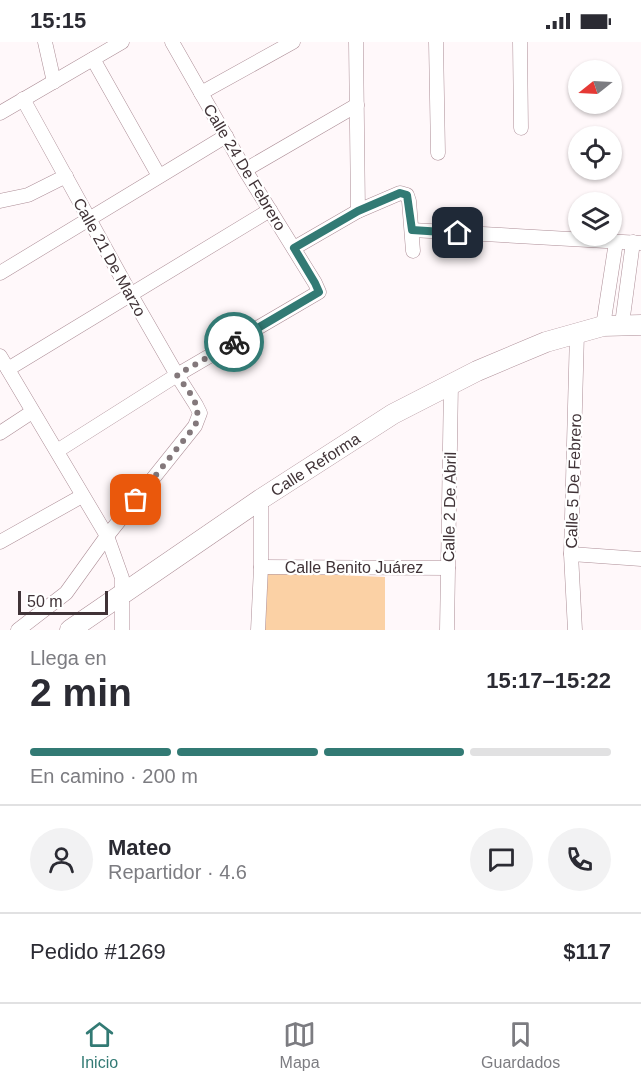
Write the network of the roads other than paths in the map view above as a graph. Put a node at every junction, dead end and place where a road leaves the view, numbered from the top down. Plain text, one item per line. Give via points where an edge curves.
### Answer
1 (45, 42) edge
2 (123, 42) edge
3 (172, 42) edge
4 (293, 42) edge
5 (356, 42) edge
6 (436, 42) edge
7 (520, 42) edge
8 (93, 59) junction
9 (54, 82) junction
10 (201, 93) junction
11 (23, 99) junction
12 (357, 105) junction
13 (0, 113) edge
14 (521, 128) dead end
15 (226, 136) junction
16 (438, 153) dead end
17 (245, 170) junction
18 (66, 176) junction
19 (159, 176) junction
20 (0, 201) edge
21 (270, 210) junction
22 (358, 211) junction
23 (89, 218) junction
24 (412, 230) junction
25 (568, 239) edge
26 (622, 242) edge
27 (637, 243) edge
28 (616, 246) edge
29 (294, 248) junction
30 (413, 251) dead end
31 (0, 273) edge
32 (131, 295) junction
33 (622, 325) edge
34 (577, 333) junction
35 (0, 356) edge
36 (8, 369) junction
37 (177, 375) junction
38 (452, 384) junction
39 (32, 412) junction
40 (0, 433) edge
41 (57, 451) junction
42 (82, 496) junction
43 (261, 499) junction
44 (106, 536) junction
45 (0, 542) edge
46 (571, 554) junction
47 (641, 560) edge
48 (261, 567) junction
49 (448, 568) junction
50 (122, 595) junction
51 (18, 630) edge
52 (70, 630) edge
53 (122, 630) edge
54 (258, 630) edge
55 (447, 630) edge
56 (575, 630) edge

1 - 9 street
2 - 8 street
3 - 10 street, Calle 24 De Febrero
4 - 10 street
5 - 12 street
6 - 16 street
7 - 14 street
8 - 9 street
8 - 19 street
9 - 11 street
10 - 15 street, Calle 24 De Febrero
11 - 13 street
11 - 18 street, Calle 21 De Marzo
12 - 17 street
12 - 22 street
15 - 17 street, Calle 24 De Febrero
15 - 19 street
17 - 21 street, Calle 24 De Febrero
18 - 20 street via 28,195
18 - 23 street, Calle 21 De Marzo
19 - 23 street
21 - 29 street, Calle 24 De Febrero
21 - 32 street
22 - 24 street via 400,193 407,195
22 - 29 street
23 - 31 street
23 - 32 street, Calle 21 De Marzo
24 - 25 street
24 - 30 street
26 - 27 street
27 - 33 street
28 - 33 street
29 - 37 street, Calle 24 De Febrero via 319,292
32 - 36 street
32 - 37 street, Calle 21 De Marzo
33 - 34 main road, Calle Reforma
34 - 38 main road, Calle Reforma via 546,342
34 - 46 street, Calle 5 De Febrero
35 - 36 street
36 - 39 street
37 - 41 street
37 - 44 street, Calle 21 De Marzo via 200,413 195,426
38 - 43 main road, Calle Reforma via 393,414
38 - 49 street, Calle 2 De Abril
39 - 40 street
39 - 41 street
41 - 42 street
42 - 44 street
42 - 45 street
43 - 48 street
43 - 50 main road, Calle Reforma
44 - 50 street via 122,578
44 - 51 street via 66,593
46 - 47 street
46 - 56 street, Calle 5 De Febrero
48 - 49 street, Calle Benito Juárez
48 - 54 street
49 - 55 street, Calle 2 De Abril
50 - 52 main road, Calle Reforma
50 - 53 street

